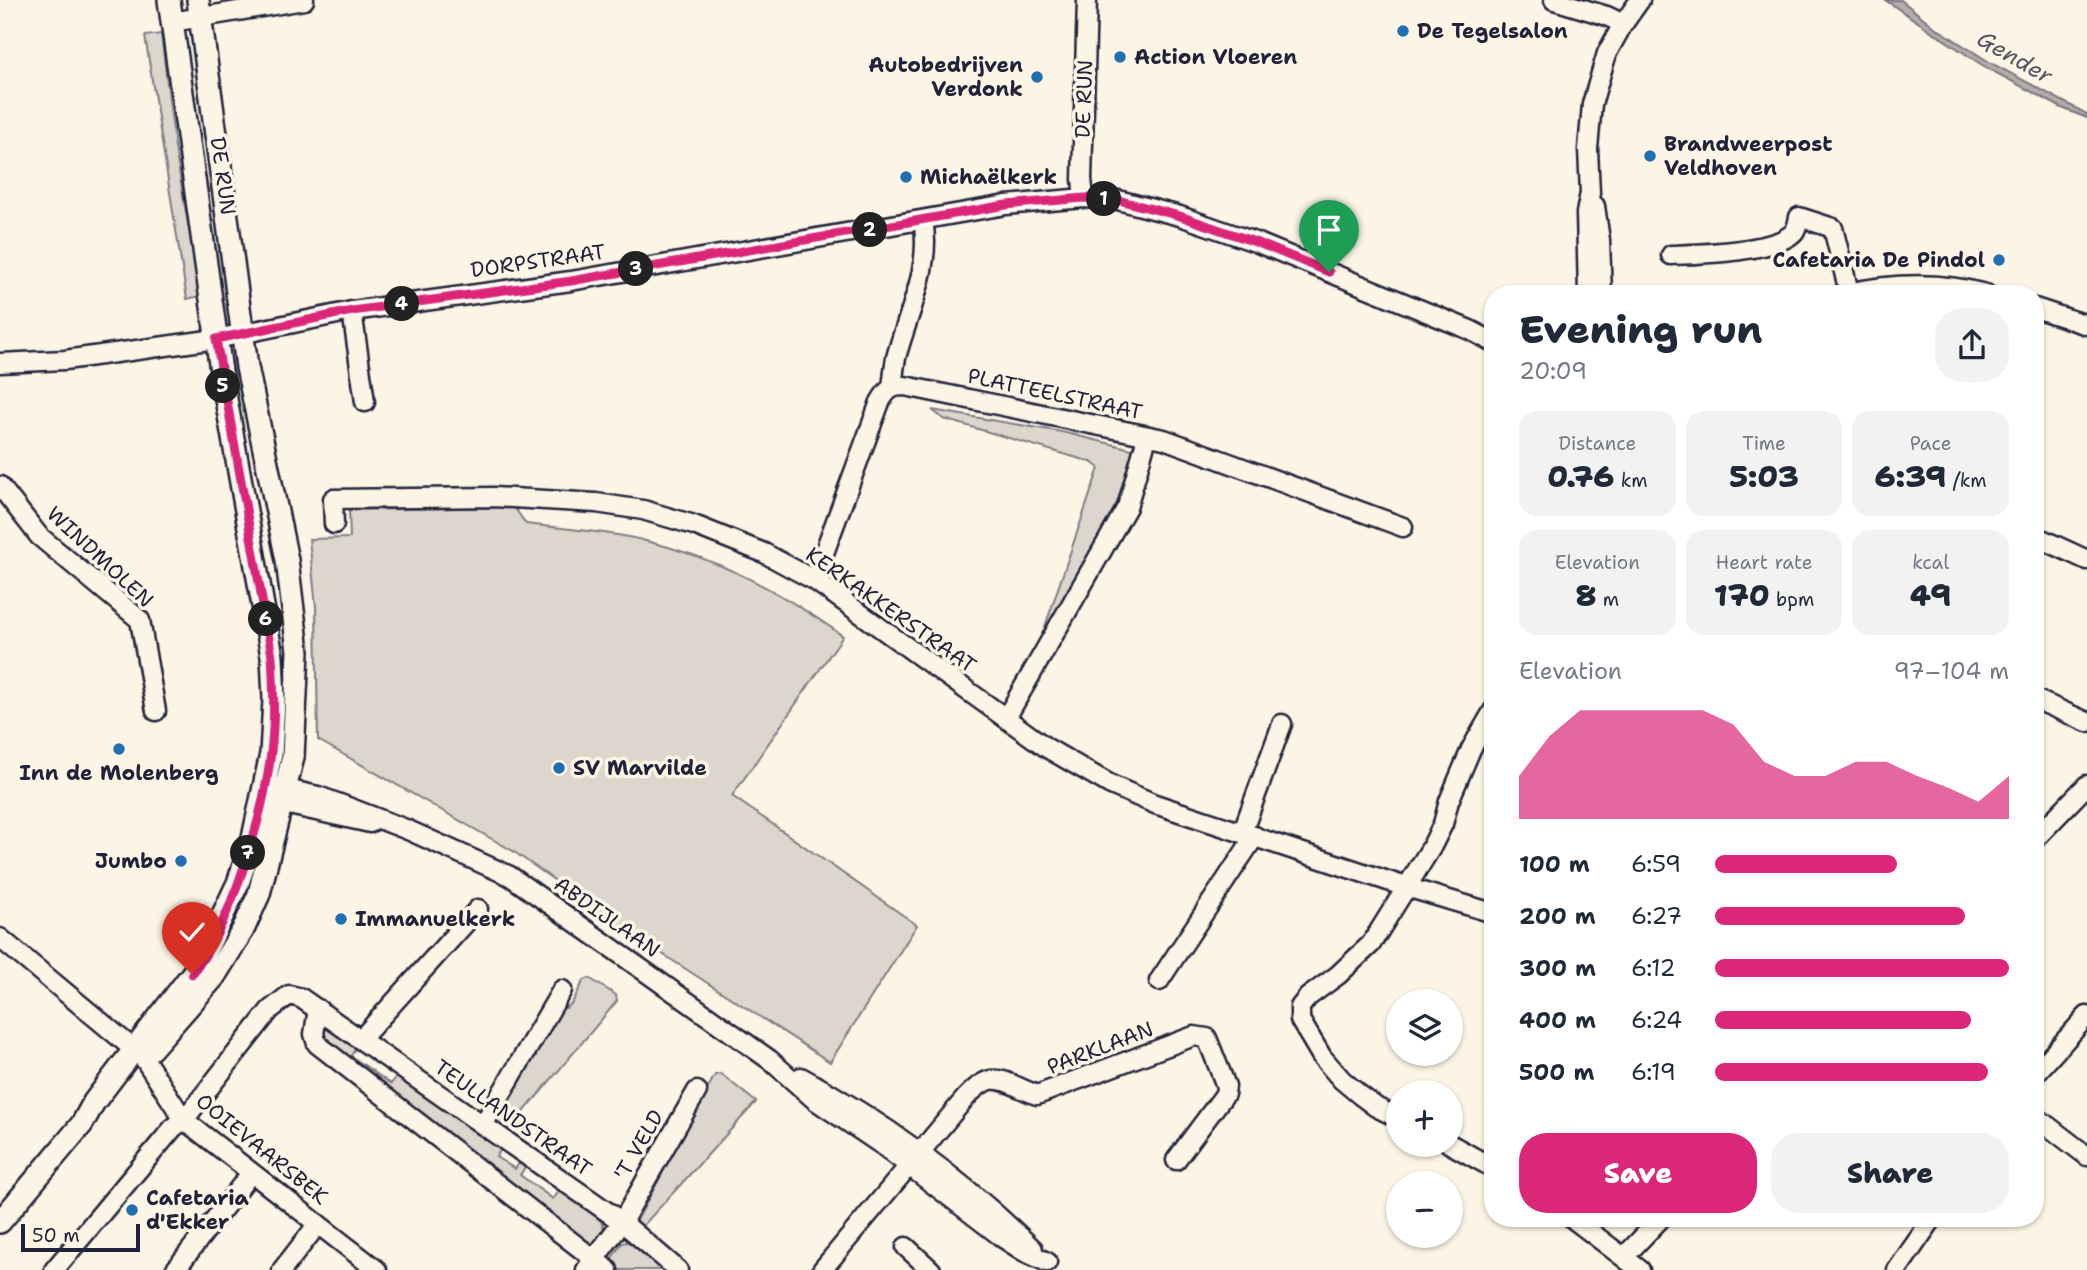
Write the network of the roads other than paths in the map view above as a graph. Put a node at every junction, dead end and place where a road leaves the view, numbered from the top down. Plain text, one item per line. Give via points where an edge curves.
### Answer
1 (169, 0) edge
2 (304, 0) edge
3 (1087, 0) edge
4 (1554, 0) edge
5 (1640, 0) edge
6 (199, 9) edge
7 (172, 22) junction
8 (1623, 24) junction
9 (1590, 193) junction
10 (1084, 198) junction
11 (923, 221) junction
12 (1671, 255) dead end
13 (1588, 285) edge
14 (1601, 285) edge
15 (1844, 285) edge
16 (1914, 285) edge
17 (1933, 285) edge
18 (352, 311) junction
19 (2044, 311) edge
20 (2087, 325) edge
21 (1470, 330) junction
22 (1484, 331) edge
23 (244, 334) junction
24 (1484, 337) edge
25 (216, 339) junction
26 (0, 363) edge
27 (892, 386) junction
28 (365, 402) dead end
29 (1147, 437) junction
30 (0, 486) edge
31 (334, 524) dead end
32 (1403, 527) dead end
33 (2044, 540) edge
34 (2087, 560) edge
35 (814, 580) junction
36 (2044, 703) edge
37 (156, 711) dead end
38 (1006, 718) junction
39 (2087, 722) edge
40 (1282, 724) dead end
41 (1484, 727) edge
42 (2087, 785) edge
43 (274, 794) junction
44 (2044, 830) edge
45 (1249, 834) junction
46 (1406, 887) junction
47 (478, 909) dead end
48 (1484, 910) edge
49 (0, 938) edge
50 (1159, 981) dead end
51 (562, 990) dead end
52 (318, 1009) junction
53 (2087, 1016) edge
54 (361, 1039) junction
55 (139, 1053) junction
56 (2044, 1064) edge
57 (696, 1091) dead end
58 (1386, 1112) edge
59 (184, 1120) junction
60 (2044, 1122) edge
61 (483, 1125) junction
62 (1463, 1151) edge
63 (2087, 1156) edge
64 (914, 1159) junction
65 (1177, 1160) dead end
66 (1484, 1163) edge
67 (251, 1173) junction
68 (0, 1222) edge
69 (621, 1222) junction
70 (318, 1224) junction
71 (1584, 1227) edge
72 (1652, 1227) edge
73 (1927, 1227) edge
74 (905, 1247) dead end
75 (1624, 1257) junction
76 (1052, 1266) edge
77 (596, 1267) edge
78 (54, 1270) edge
79 (175, 1270) edge
80 (282, 1270) edge
81 (376, 1270) edge
82 (678, 1270) edge
83 (822, 1270) edge
84 (931, 1270) edge
85 (1640, 1270) edge
86 (1896, 1270) edge

1 - 7 main road, DE RUN
2 - 6 street
3 - 10 street, DE RUN
4 - 8 street
5 - 8 street
6 - 7 street
6 - 23 main road, DE RUN
7 - 25 main road, DE RUN
8 - 9 street via 1607,52 1592,104
9 - 13 street via 1586,213
9 - 14 street via 1597,213
10 - 11 street, DORPSTRAAT via 1006,205
10 - 21 street, DORPSTRAAT via 1118,200 1180,216
11 - 18 street, DORPSTRAAT via 571,281
11 - 27 street via 926,233 918,287
12 - 15 street via 1727,253 1784,240 1796,231 1799,217 1833,228
16 - 17 street
18 - 23 street, DORPSTRAAT
18 - 28 street
19 - 20 street
21 - 22 street, DORPSTRAAT
21 - 24 street, DORPSTRAAT
23 - 25 street, DORPSTRAAT
23 - 43 main road, DE RUN via 248,377 287,560 298,651 293,757
25 - 26 street, DORPSTRAAT via 75,359
25 - 43 main road, DE RUN via 272,656
27 - 29 street, PLATTEELSTRAAT
27 - 35 street via 880,402
29 - 32 street, PLATTEELSTRAAT via 1164,439
29 - 38 street via 1127,507
30 - 37 street, WINDMOLEN via 39,536 140,620
31 - 35 street, KERKAKKERSTRAAT via 333,499 494,497 596,503 694,525 764,553
33 - 34 street
35 - 38 street, KERKAKKERSTRAAT
36 - 39 street
38 - 45 street, KERKAKKERSTRAAT via 1111,785
40 - 45 street
41 - 46 street via 1443,824
42 - 44 street
43 - 55 main road via 259,894 243,930 214,977
43 - 64 street, ABDIJLAAN via 408,830 510,876 770,1060 816,1100
45 - 46 street, KERKAKKERSTRAAT
45 - 50 street via 1223,887
46 - 48 street, KERKAKKERSTRAAT
46 - 58 street via 1371,944 1300,1007 1300,1020 1322,1057 1342,1080
47 - 54 street
49 - 55 street, OOIEVAARSBEK
51 - 61 street
52 - 54 street, TEULLANDSTRAAT
52 - 59 street, TEULLANDSTRAAT via 289,995 270,1010
52 - 77 street via 317,1044
53 - 56 street
54 - 61 street, TEULLANDSTRAAT
55 - 59 street, OOIEVAARSBEK
55 - 68 main road via 94,1102 82,1124
57 - 69 street, 'T VELD
59 - 67 street, OOIEVAARSBEK
59 - 78 street
60 - 63 street
61 - 69 street, TEULLANDSTRAAT
62 - 66 street
64 - 65 street, PARKLAAN via 985,1081 1010,1082 1037,1095 1194,1036 1207,1038 1225,1094
64 - 76 street, ABDIJLAAN via 1003,1238
64 - 83 street
67 - 70 street, OOIEVAARSBEK
67 - 79 street
69 - 77 street, 'T VELD
69 - 82 street, TEULLANDSTRAAT
70 - 80 street
70 - 81 street, OOIEVAARSBEK
71 - 75 street
72 - 75 street
73 - 86 street
74 - 84 street
75 - 85 street

